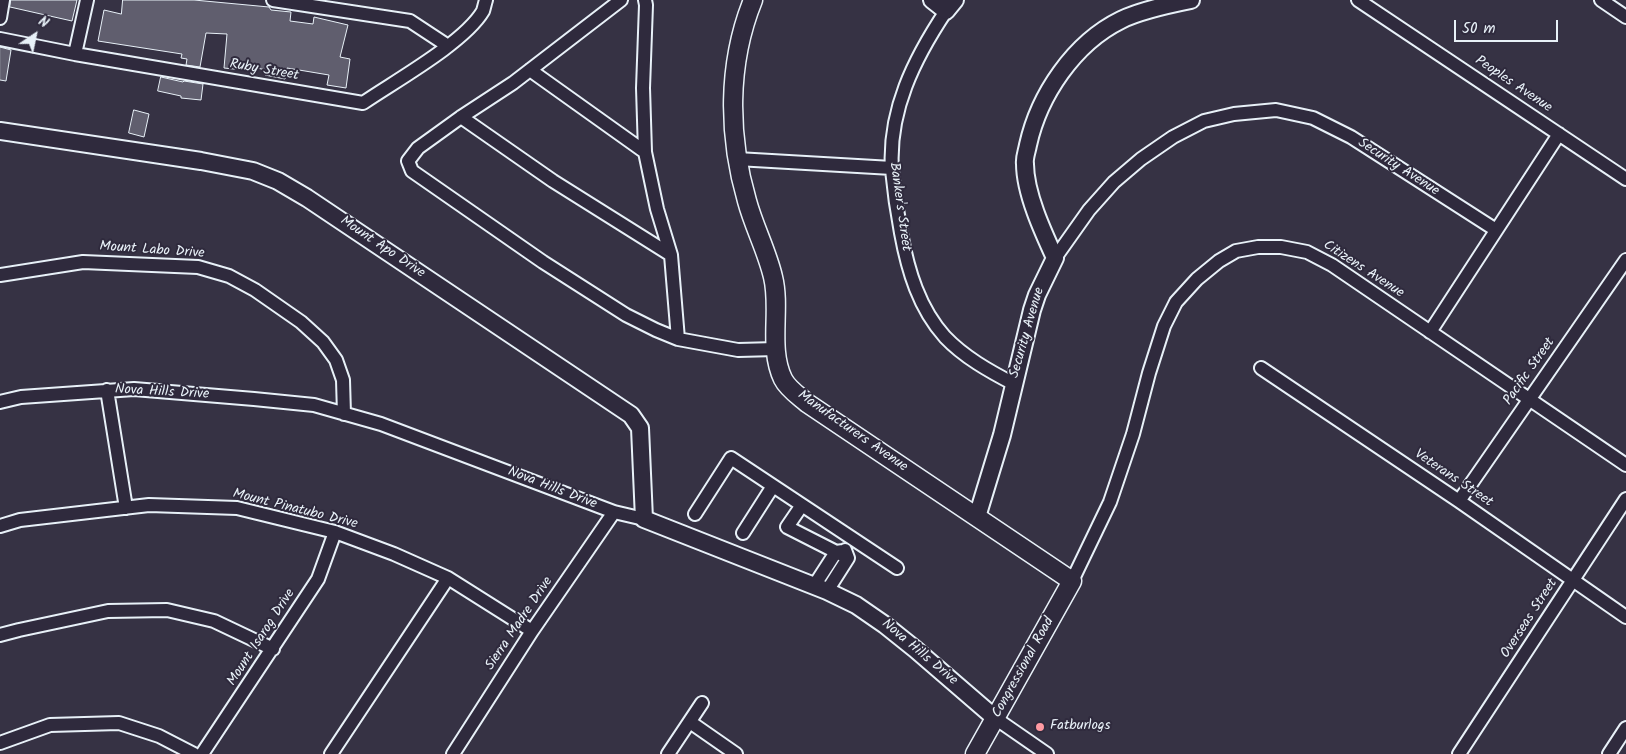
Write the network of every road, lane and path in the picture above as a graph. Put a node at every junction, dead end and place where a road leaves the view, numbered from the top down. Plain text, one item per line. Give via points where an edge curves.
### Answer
1 (3, 0) edge
2 (87, 0) edge
3 (273, 0) edge
4 (486, 0) edge
5 (621, 0) edge
6 (645, 0) edge
7 (753, 0) edge
8 (932, 0) edge
9 (1191, 0) edge
10 (1358, 0) edge
11 (1601, 0) edge
12 (950, 6) edge
13 (1626, 17) edge
14 (0, 18) edge
15 (0, 39) edge
16 (448, 46) junction
17 (75, 54) junction
18 (530, 70) junction
19 (461, 117) junction
20 (0, 131) edge
21 (1559, 134) junction
22 (645, 152) junction
23 (737, 159) junction
24 (892, 168) junction
25 (1626, 179) edge
26 (1496, 230) junction
27 (671, 255) junction
28 (1055, 258) junction
29 (1626, 260) edge
30 (0, 274) edge
31 (1430, 332) junction
32 (678, 339) junction
33 (776, 349) junction
34 (1261, 368) dead end
35 (1014, 384) junction
36 (107, 390) junction
37 (1529, 399) junction
38 (0, 402) edge
39 (344, 414) junction
40 (1626, 465) edge
41 (773, 486) junction
42 (1626, 499) edge
43 (1459, 501) junction
44 (802, 505) junction
45 (126, 508) junction
46 (614, 512) junction
47 (695, 514) dead end
48 (977, 517) junction
49 (644, 519) junction
50 (0, 526) edge
51 (335, 532) junction
52 (743, 533) dead end
53 (853, 539) junction
54 (843, 554) junction
55 (898, 568) dead end
56 (448, 578) junction
57 (1573, 580) junction
58 (1072, 581) junction
59 (820, 588) junction
60 (1626, 617) edge
61 (532, 632) junction
62 (0, 635) edge
63 (273, 649) junction
64 (702, 703) dead end
65 (995, 718) junction
66 (690, 722) junction
67 (1626, 728) edge
68 (0, 744) edge
69 (194, 754) edge
70 (202, 754) edge
71 (331, 754) edge
72 (453, 754) edge
73 (668, 754) edge
74 (736, 754) edge
75 (976, 754) edge
76 (1047, 754) edge
77 (1459, 754) edge
78 (1609, 754) edge

1 - 14 street
2 - 17 street
3 - 16 street via 410,21
4 - 16 street, Ruby Street via 483,10
5 - 18 street
6 - 22 street
7 - 23 main road, Manufacturers Avenue via 738,53 733,92
8 - 12 street
9 - 28 street via 1122,20 1094,37 1066,66 1044,100 1024,163 1028,187
10 - 21 street, Peoples Avenue
11 - 13 street
12 - 24 street, Banker's Street via 915,61 905,88 893,136
15 - 17 street, Ruby Street
16 - 17 street, Ruby Street via 363,103
18 - 19 street
18 - 22 street
19 - 27 street via 552,181
19 - 32 street via 418,148 408,161 412,171 618,310
20 - 49 street, Mount Apo Drive via 253,171 307,198 631,415 640,428
21 - 25 street, Peoples Avenue
21 - 26 street
22 - 27 street
23 - 24 street
23 - 33 main road, Manufacturers Avenue via 747,202 774,279
24 - 35 street, Banker's Street via 905,253 925,309 945,336 969,358
26 - 28 street, Security Avenue via 1350,137 1313,118 1276,110 1204,121 1173,137 1114,182 1088,210
26 - 31 street
27 - 32 street
28 - 35 street, Security Avenue via 1037,295
29 - 37 street, Pacific Street
30 - 39 street, Mount Labo Drive via 83,262 198,267 229,276 286,311 323,342 336,360 343,380
31 - 37 street, Citizens Avenue
31 - 58 street, Citizens Avenue via 1332,265 1307,252 1258,247 1236,251 1219,261 1176,302 1164,326 1110,502
32 - 33 street via 738,350
33 - 48 main road, Manufacturers Avenue via 783,380 794,393
34 - 43 street, Veterans Street
35 - 48 street, Security Avenue
36 - 38 street, Nova Hills Drive
36 - 39 street, Nova Hills Drive via 254,398 314,405
36 - 45 street
37 - 40 street, Citizens Avenue
37 - 43 street, Pacific Street
39 - 46 street, Nova Hills Drive via 381,424
41 - 44 street
41 - 47 street via 731,458
41 - 52 street
42 - 57 street, Overseas Street
43 - 57 street, Veterans Street
44 - 53 street
44 - 54 street via 787,527
45 - 50 street, Mount Pinatubo Drive via 20,520
45 - 51 street, Mount Pinatubo Drive via 149,505 237,508
46 - 49 street, Nova Hills Drive
46 - 61 street, Sierra Madre Drive
48 - 58 main road, Manufacturers Avenue
49 - 59 street, Nova Hills Drive
51 - 56 street, Mount Pinatubo Drive
51 - 63 street, Mount Isarog Drive via 318,579
53 - 54 street
53 - 55 street
54 - 59 street
56 - 61 street, Mount Pinatubo Drive
56 - 71 street
57 - 60 street, Veterans Street
57 - 77 street, Overseas Street
58 - 65 main road, Congressional Road
59 - 65 street, Nova Hills Drive via 856,605 885,625
61 - 72 street, Sierra Madre Drive
62 - 63 street via 108,611 167,610 214,621
63 - 70 street, Mount Isarog Drive
64 - 66 street
65 - 75 main road, Congressional Road
65 - 76 street, Nova Hills Drive
66 - 73 street
66 - 74 street
67 - 78 street
68 - 69 street via 50,725 119,723 160,736

